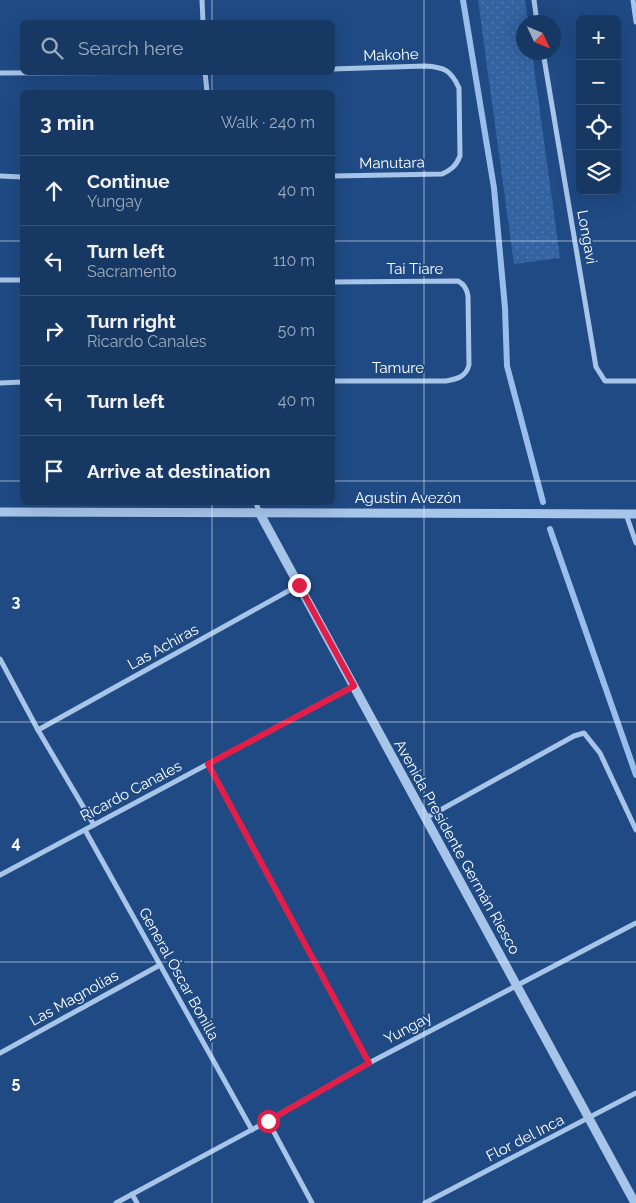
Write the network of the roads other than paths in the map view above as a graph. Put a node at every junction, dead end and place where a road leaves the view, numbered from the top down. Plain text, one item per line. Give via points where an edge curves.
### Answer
1 (202, 0) edge
2 (534, 0) edge
3 (632, 0) edge
4 (537, 15) edge
5 (202, 20) edge
6 (636, 22) edge
7 (544, 60) edge
8 (335, 69) edge
9 (0, 73) edge
10 (20, 73) edge
11 (205, 75) edge
12 (206, 90) edge
13 (451, 170) joint
14 (0, 176) edge
15 (20, 176) edge
16 (335, 176) edge
17 (0, 280) edge
18 (20, 280) edge
19 (335, 282) edge
20 (463, 376) joint
21 (335, 381) edge
22 (636, 381) edge
23 (0, 382) edge
24 (20, 382) edge
25 (258, 507) edge
26 (0, 512) edge
27 (626, 514) junction
28 (636, 514) edge
29 (636, 543) edge
30 (299, 585) junction
31 (0, 659) edge
32 (354, 686) junction
33 (38, 730) junction
34 (208, 764) junction
35 (426, 818) junction
36 (94, 825) junction
37 (85, 830) junction
38 (636, 830) edge
39 (0, 875) edge
40 (636, 924) edge
41 (160, 965) junction
42 (517, 986) junction
43 (0, 1053) edge
44 (369, 1063) junction
45 (636, 1093) edge
46 (589, 1119) junction
47 (268, 1121) junction
48 (252, 1130) junction
49 (132, 1194) junction
50 (116, 1203) edge
51 (137, 1203) edge
52 (312, 1203) edge
53 (425, 1203) edge
54 (635, 1203) edge

1 - 5 street
2 - 4 street
3 - 6 street
7 - 22 street, Longavi via 596,367 605,381
8 - 13 street, Makohe via 425,66 450,72 459,88 460,156
9 - 10 street
11 - 12 street
13 - 16 street, Manutara via 442,174
14 - 15 street
17 - 18 street
19 - 20 street, Tai Tiare via 462,283 467,291 469,365
20 - 21 street, Tamure via 446,381
23 - 24 street
25 - 26 street, Agustín Avezón
25 - 27 street, Agustín Avezón
25 - 30 street, Avenida Presidente Germán Riesco
27 - 28 street, Agustín Avezón
27 - 29 street
30 - 32 street, Avenida Presidente Germán Riesco
30 - 33 street, Las Achiras
31 - 33 street
32 - 34 street, Ricardo Canales
32 - 35 street, Avenida Presidente Germán Riesco
33 - 36 street
34 - 36 street, Ricardo Canales
34 - 44 street
35 - 38 street via 584,733 600,753
35 - 42 street, Avenida Presidente Germán Riesco
36 - 37 street, Ricardo Canales
37 - 39 street, Ricardo Canales
37 - 41 street, General Óscar Bonilla
40 - 42 street, Yungay
41 - 43 street, Las Magnolias
41 - 48 street, General Óscar Bonilla
42 - 44 street, Yungay
42 - 46 street, Avenida Presidente Germán Riesco
44 - 47 street, Yungay
45 - 46 street, Flor del Inca
46 - 53 street, Flor del Inca
46 - 54 street, Avenida Presidente Germán Riesco
47 - 48 street, Yungay
47 - 52 street
48 - 49 street, Yungay
49 - 50 street, Yungay
49 - 51 street

